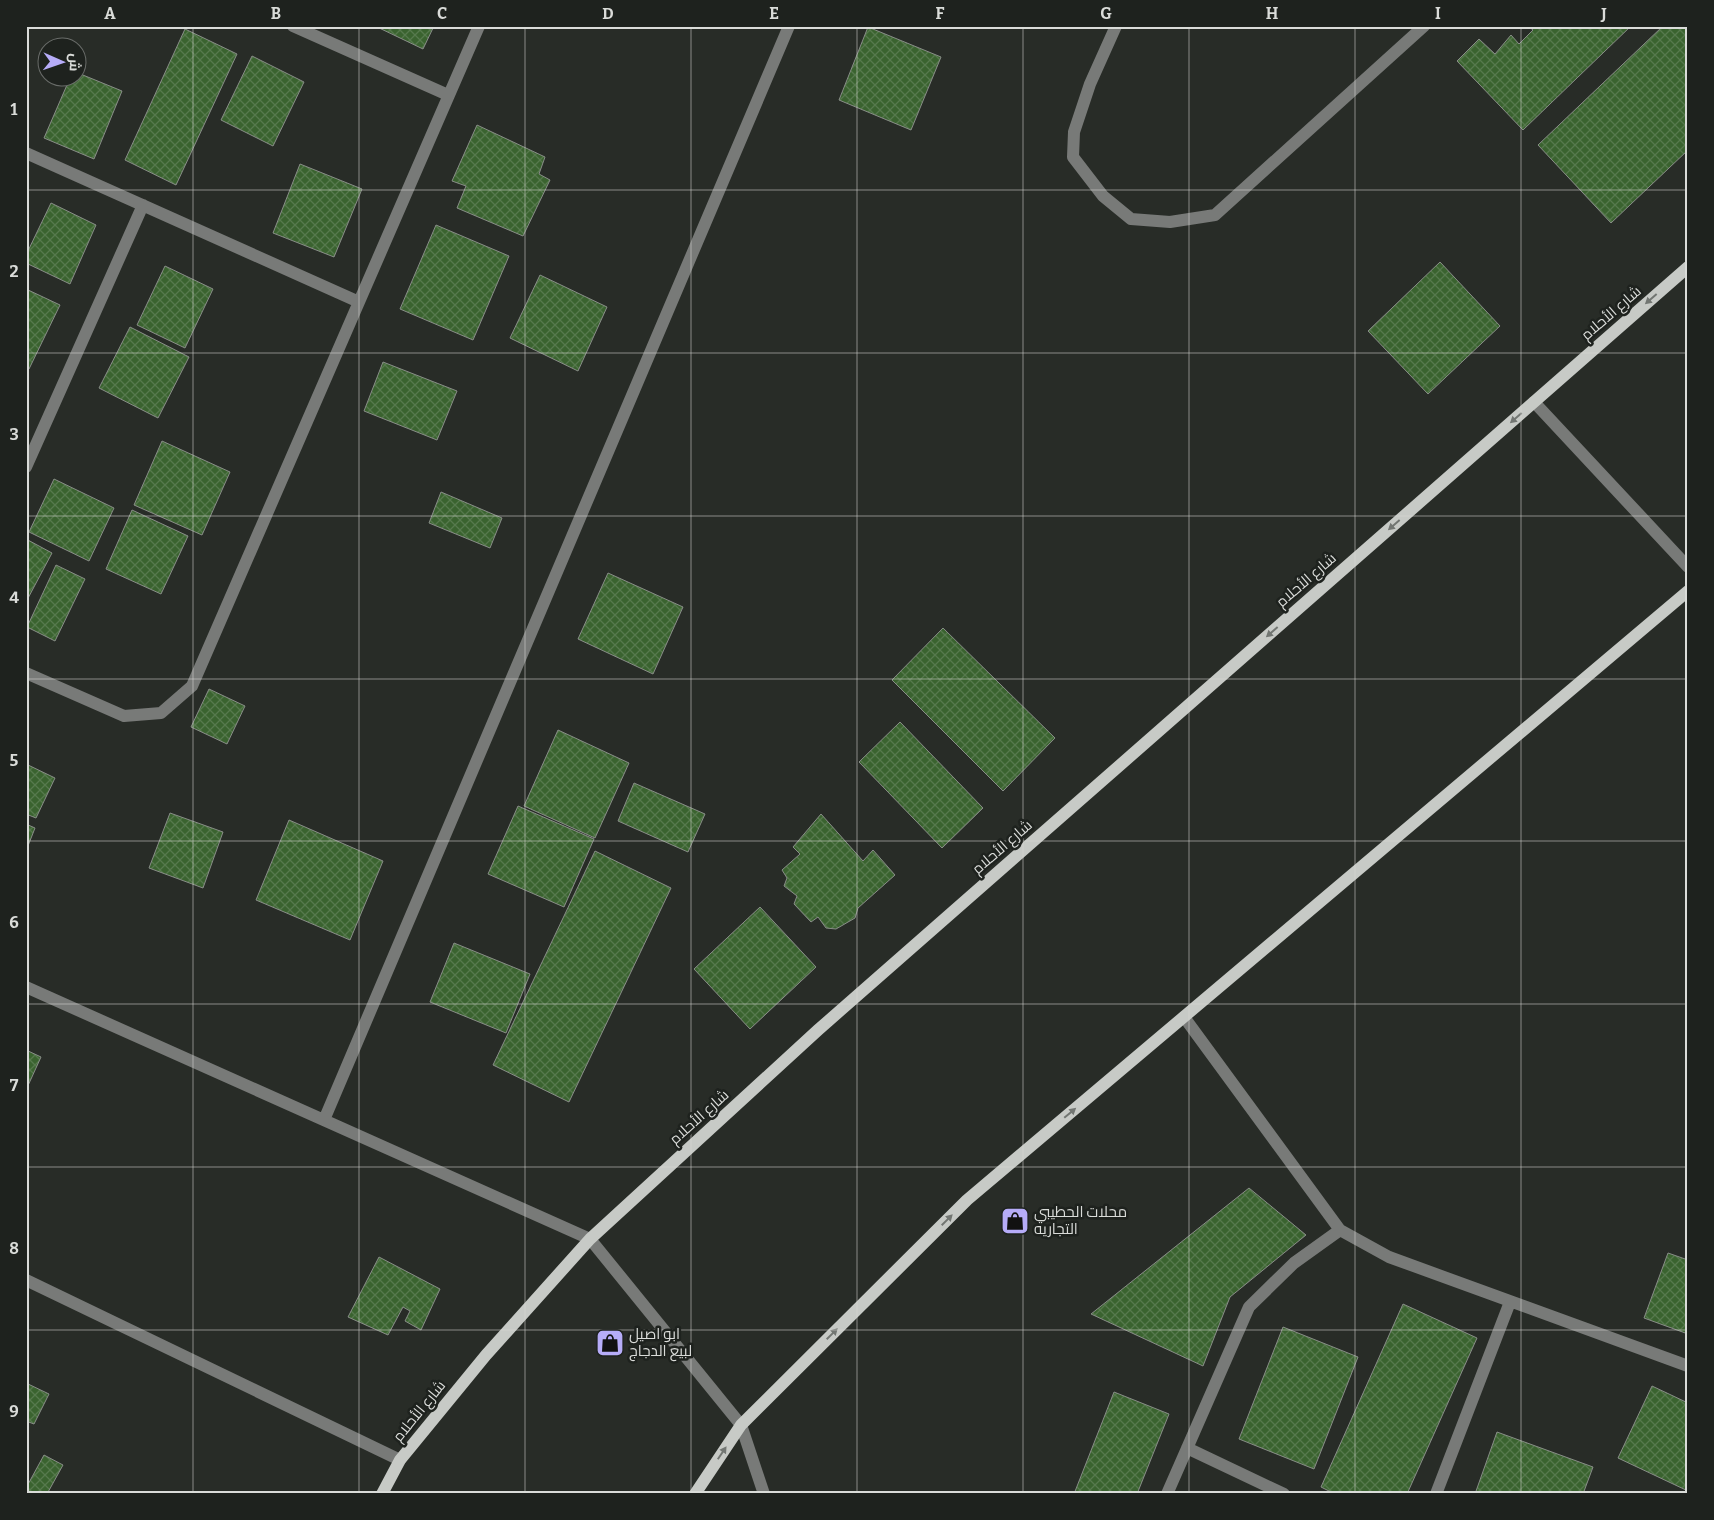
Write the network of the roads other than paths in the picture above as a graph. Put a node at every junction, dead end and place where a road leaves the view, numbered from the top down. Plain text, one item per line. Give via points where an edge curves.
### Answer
1 (293, 26) edge
2 (479, 26) edge
3 (789, 26) edge
4 (1116, 26) edge
5 (1424, 26) edge
6 (448, 95) junction
7 (26, 153) edge
8 (142, 206) junction
9 (1688, 267) edge
10 (359, 302) junction
11 (1534, 402) junction
12 (26, 467) edge
13 (1688, 567) edge
14 (1688, 591) edge
15 (26, 673) edge
16 (26, 987) edge
17 (1184, 1017) junction
18 (324, 1120) junction
19 (1340, 1230) junction
20 (590, 1239) junction
21 (26, 1280) edge
22 (1510, 1302) junction
23 (1688, 1366) edge
24 (742, 1425) junction
25 (1187, 1448) junction
26 (400, 1460) junction
27 (382, 1494) edge
28 (695, 1494) edge
29 (764, 1494) edge
30 (1167, 1494) edge
31 (1284, 1494) edge
32 (1436, 1494) edge

1 - 6 street
2 - 6 street
3 - 18 street
4 - 5 street via 1090,84 1074,132 1073,157 1103,196 1131,218 1170,222 1215,215
6 - 10 street
7 - 8 street
8 - 10 street
8 - 12 street
9 -> 11 main road, شارع الأحلام
10 - 15 street via 192,686 161,713 124,716
11 - 13 street
11 -> 20 main road, شارع الأحلام via 818,1030
14 - 17 main road
16 - 18 street
17 - 19 street
24 -> 17 main road via 967,1200
18 - 20 street
19 - 22 street via 1389,1258
19 - 25 street via 1294,1263 1249,1307
20 - 24 street
20 - 26 main road, شارع الأحلام via 486,1355
21 - 26 street
22 - 23 street
22 - 32 street
28 -> 24 main road
24 - 29 street
25 - 30 street
25 - 31 street
26 - 27 main road, شارع الأحلام

